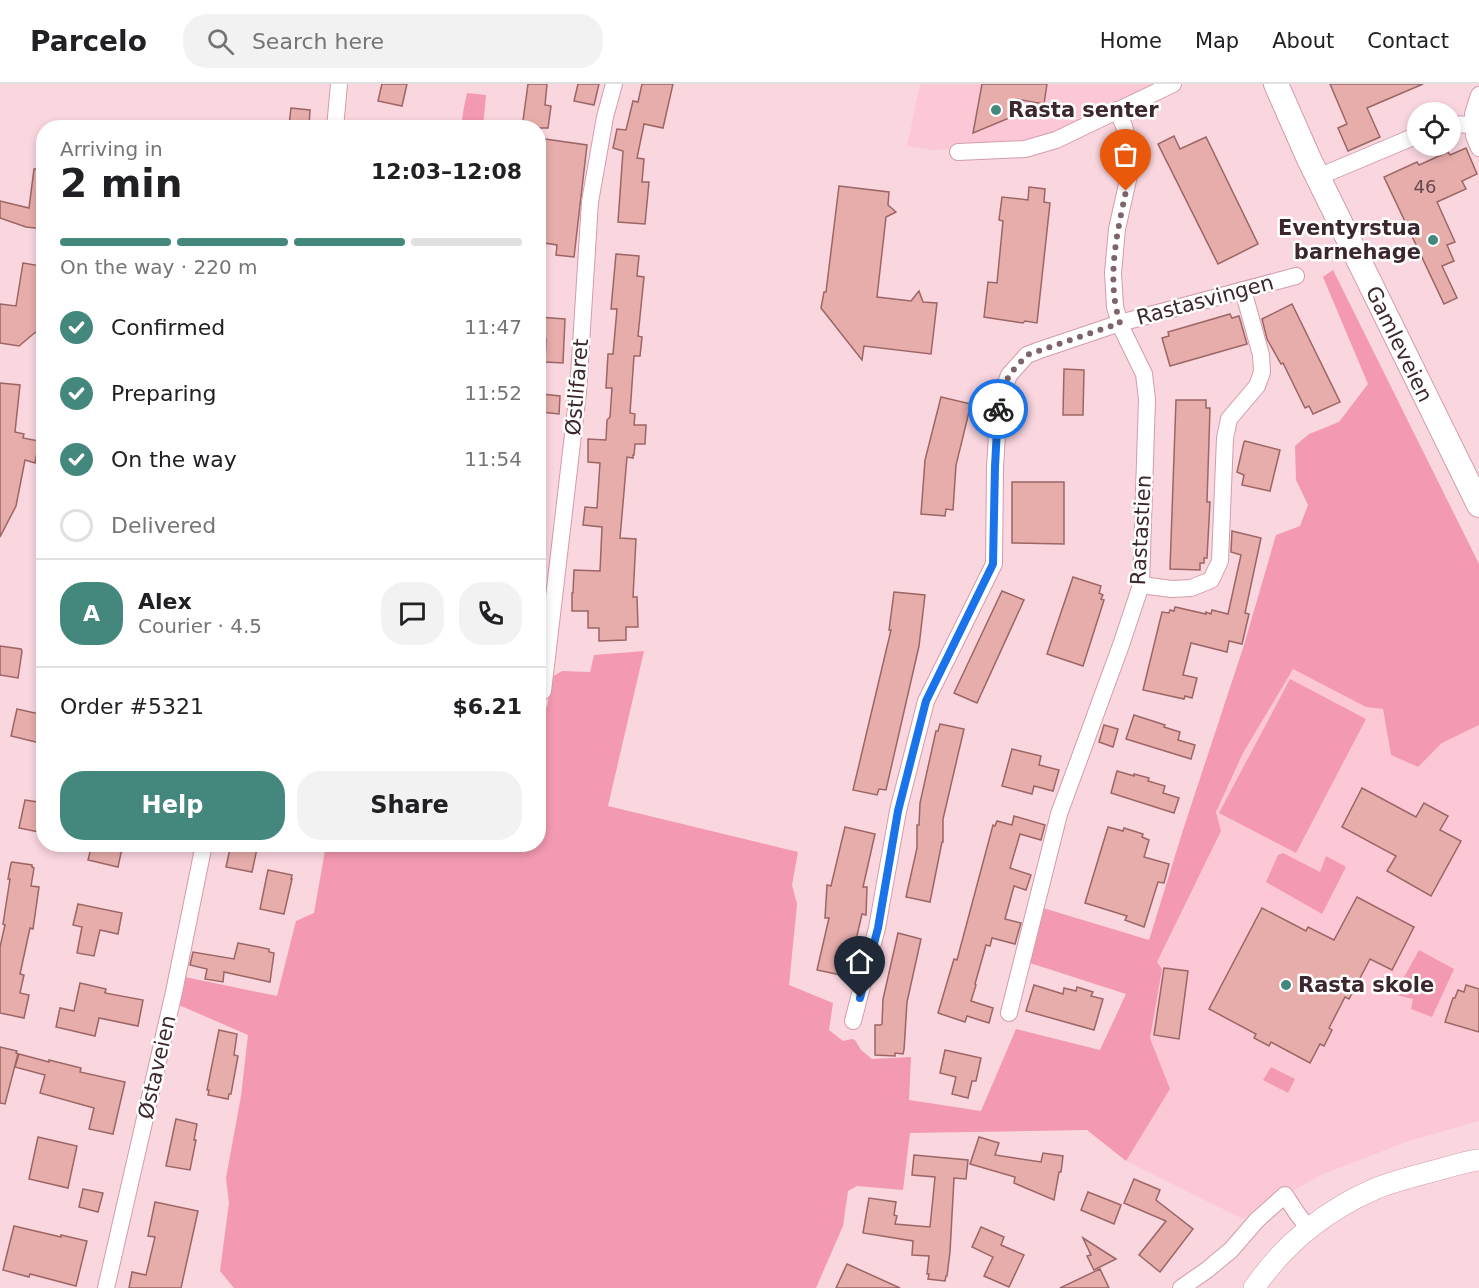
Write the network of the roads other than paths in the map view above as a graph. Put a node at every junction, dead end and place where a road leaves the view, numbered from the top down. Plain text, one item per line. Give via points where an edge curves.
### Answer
1 (339, 84) edge
2 (614, 84) edge
3 (1173, 84) edge
4 (1276, 84) edge
5 (1479, 95) edge
6 (1117, 110) junction
7 (336, 120) edge
8 (1461, 124) edge
9 (1473, 125) junction
10 (1407, 140) edge
11 (1479, 148) edge
12 (958, 152) dead end
13 (1318, 177) junction
14 (1296, 276) dead end
15 (1243, 291) junction
16 (1120, 323) junction
17 (1479, 505) edge
18 (1141, 585) junction
19 (546, 665) edge
20 (202, 852) edge
21 (1009, 1013) dead end
22 (854, 1021) dead end
23 (1477, 1159) edge
24 (1309, 1228) junction
25 (106, 1288) edge
26 (1181, 1288) edge
27 (1254, 1288) edge

1 - 7 street
2 - 19 street, Østlifaret via 590,202 578,392
3 - 6 street
4 - 13 main road, Gamleveien
5 - 9 street
6 - 12 street via 1056,140 1025,149
6 - 16 street, Rastastien via 1130,145 1130,171 1117,230 1113,273 1114,307
8 - 9 street
9 - 11 street
10 - 13 street
13 - 17 main road, Gamleveien
14 - 15 street, Rastasvingen
15 - 16 street, Rastasvingen
15 - 18 street via 1262,372 1257,386 1229,419 1220,561 1211,580 1191,588
16 - 18 street, Rastastien via 1144,374 1147,399
16 - 22 street, Rastasvingen via 1027,355 1009,375 999,402 993,564 926,701 898,811 878,928
18 - 21 street, Rastastien via 1059,814
20 - 25 street, Østaveien
23 - 24 street via 1377,1188 1337,1208
24 - 26 street via 1285,1195 1231,1250
24 - 27 street via 1284,1250

